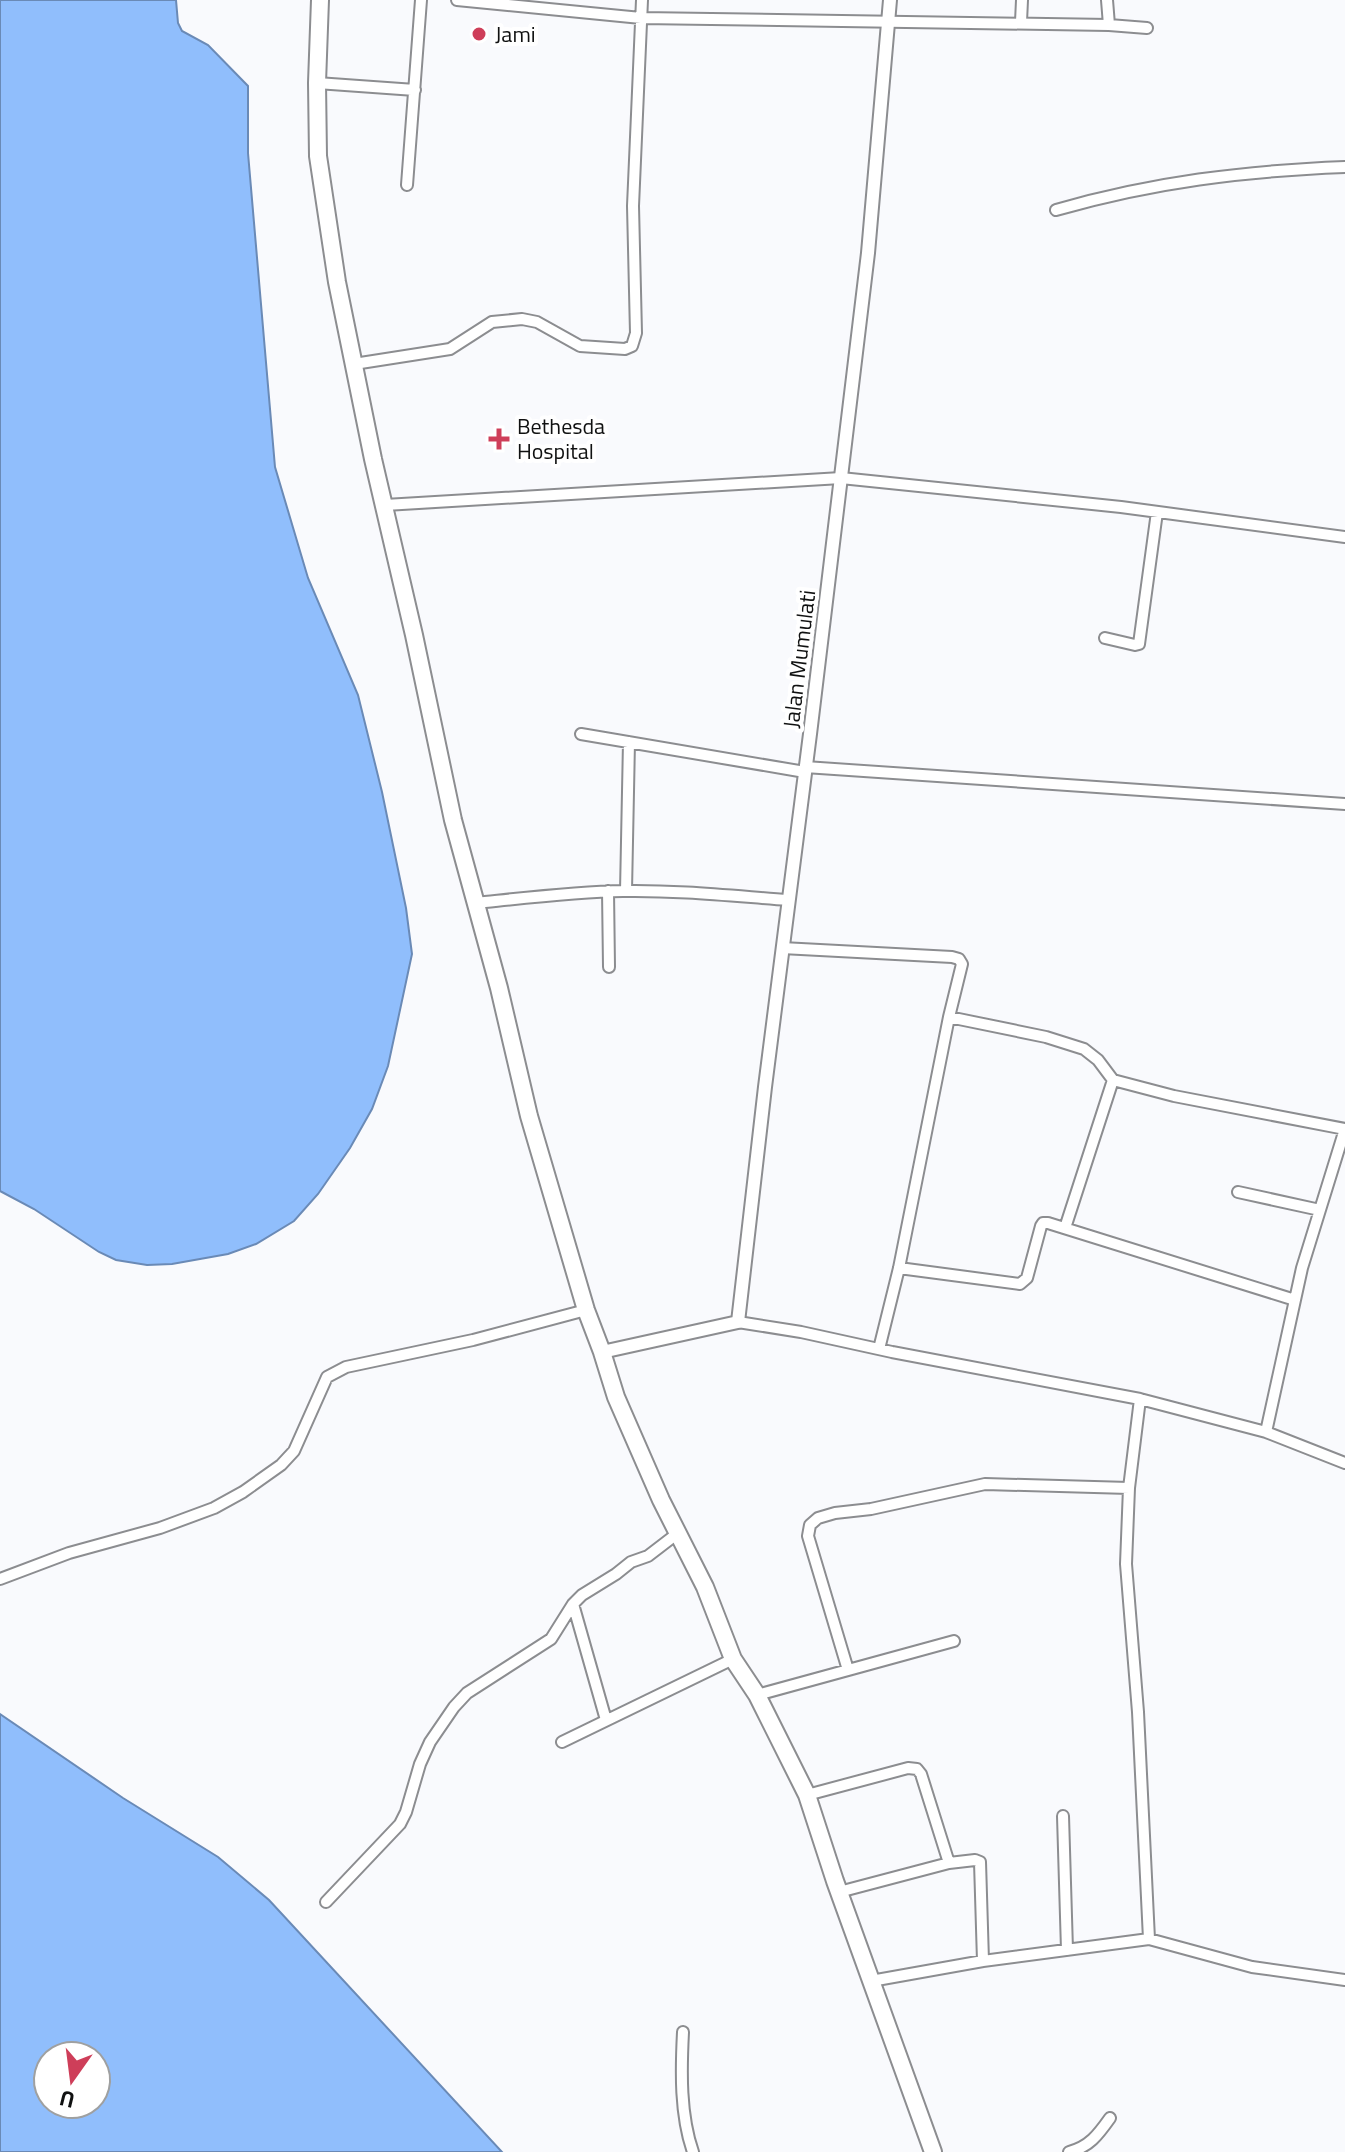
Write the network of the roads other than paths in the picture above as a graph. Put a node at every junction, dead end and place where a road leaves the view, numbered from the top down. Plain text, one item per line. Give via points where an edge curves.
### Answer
1 (320, 0) edge
2 (421, 0) edge
3 (457, 0) edge
4 (642, 0) edge
5 (890, 0) edge
6 (1022, 0) edge
7 (1107, 0) edge
8 (641, 18) junction
9 (888, 21) junction
10 (1021, 22) junction
11 (1109, 25) junction
12 (1147, 28) dead end
13 (317, 83) junction
14 (415, 90) junction
15 (1345, 167) edge
16 (407, 185) dead end
17 (1056, 210) dead end
18 (354, 364) junction
19 (841, 478) junction
20 (385, 505) junction
21 (1157, 512) junction
22 (1345, 537) edge
23 (1105, 638) dead end
24 (581, 734) dead end
25 (629, 742) junction
26 (805, 770) junction
27 (1345, 804) edge
28 (608, 891) junction
29 (626, 891) junction
30 (788, 900) junction
31 (476, 903) junction
32 (782, 948) junction
33 (609, 967) dead end
34 (949, 1017) junction
35 (1113, 1080) junction
36 (1344, 1134) edge
37 (1238, 1192) dead end
38 (1320, 1210) junction
39 (1065, 1228) junction
40 (899, 1268) junction
41 (1295, 1300) junction
42 (586, 1310) junction
43 (738, 1322) junction
44 (879, 1349) junction
45 (602, 1352) junction
46 (1140, 1399) junction
47 (1266, 1432) junction
48 (1345, 1463) edge
49 (1129, 1488) junction
50 (678, 1533) junction
51 (0, 1579) edge
52 (573, 1604) junction
53 (954, 1641) dead end
54 (733, 1659) junction
55 (848, 1670) junction
56 (757, 1695) junction
57 (606, 1720) junction
58 (562, 1742) dead end
59 (807, 1795) junction
60 (1063, 1816) dead end
61 (949, 1863) junction
62 (839, 1892) junction
63 (326, 1902) dead end
64 (1149, 1939) junction
65 (1067, 1950) junction
66 (983, 1961) junction
67 (1345, 1980) edge
68 (871, 1981) junction
69 (683, 2032) dead end
70 (1110, 2118) dead end
71 (693, 2152) edge
72 (933, 2152) edge
73 (1069, 2152) edge

1 - 13 highway
2 - 14 street
3 - 8 street
4 - 8 street
5 - 9 street, Jalan Mumulati
6 - 10 street
7 - 11 street
8 - 9 street
8 - 18 street via 632,346 584,347 522,319 492,322 450,349
9 - 10 street
9 - 19 street, Jalan Mumulati
10 - 11 street
11 - 12 street
13 - 14 street
13 - 18 highway via 318,156
14 - 16 street
15 - 17 street via 1159,184
18 - 20 highway
19 - 20 street
19 - 21 street
19 - 26 street, Jalan Mumulati
20 - 31 highway
21 - 22 street
21 - 23 street via 1139,644
24 - 25 street
25 - 26 street
25 - 29 street
26 - 27 street
26 - 30 street, Jalan Mumulati
28 - 29 street
28 - 31 street
28 - 33 street
29 - 30 street
30 - 32 street, Jalan Mumulati
31 - 42 highway via 529,1116
32 - 34 street via 959,959 962,968
32 - 43 street, Jalan Mumulati
34 - 35 street via 1070,1044 1092,1053
34 - 40 street
35 - 36 street
35 - 39 street
36 - 38 street
37 - 38 street
38 - 41 street
39 - 40 street via 1043,1223 1027,1278 1020,1284
39 - 41 street
40 - 44 street
41 - 47 street
42 - 45 highway
42 - 51 street via 335,1371 322,1386 294,1451 243,1492 197,1515
43 - 44 street
43 - 45 street
44 - 46 street
45 - 50 highway via 616,1397
46 - 47 street
46 - 49 street
47 - 48 street
49 - 55 street via 985,1484 818,1518 808,1536
49 - 64 street via 1126,1564
50 - 52 street
50 - 54 highway
52 - 57 street
52 - 63 street via 551,1639 473,1688 454,1707 425,1753 400,1824
53 - 55 street
54 - 56 highway
54 - 57 street
55 - 56 street
56 - 59 highway
57 - 58 street
59 - 61 street via 917,1769
59 - 62 highway
60 - 65 street
61 - 62 street
61 - 66 street via 981,1864
62 - 68 highway
64 - 65 street
64 - 67 street via 1252,1967
65 - 66 street
66 - 68 street
68 - 72 highway
69 - 71 street via 681,2071
70 - 73 street via 1095,2139

